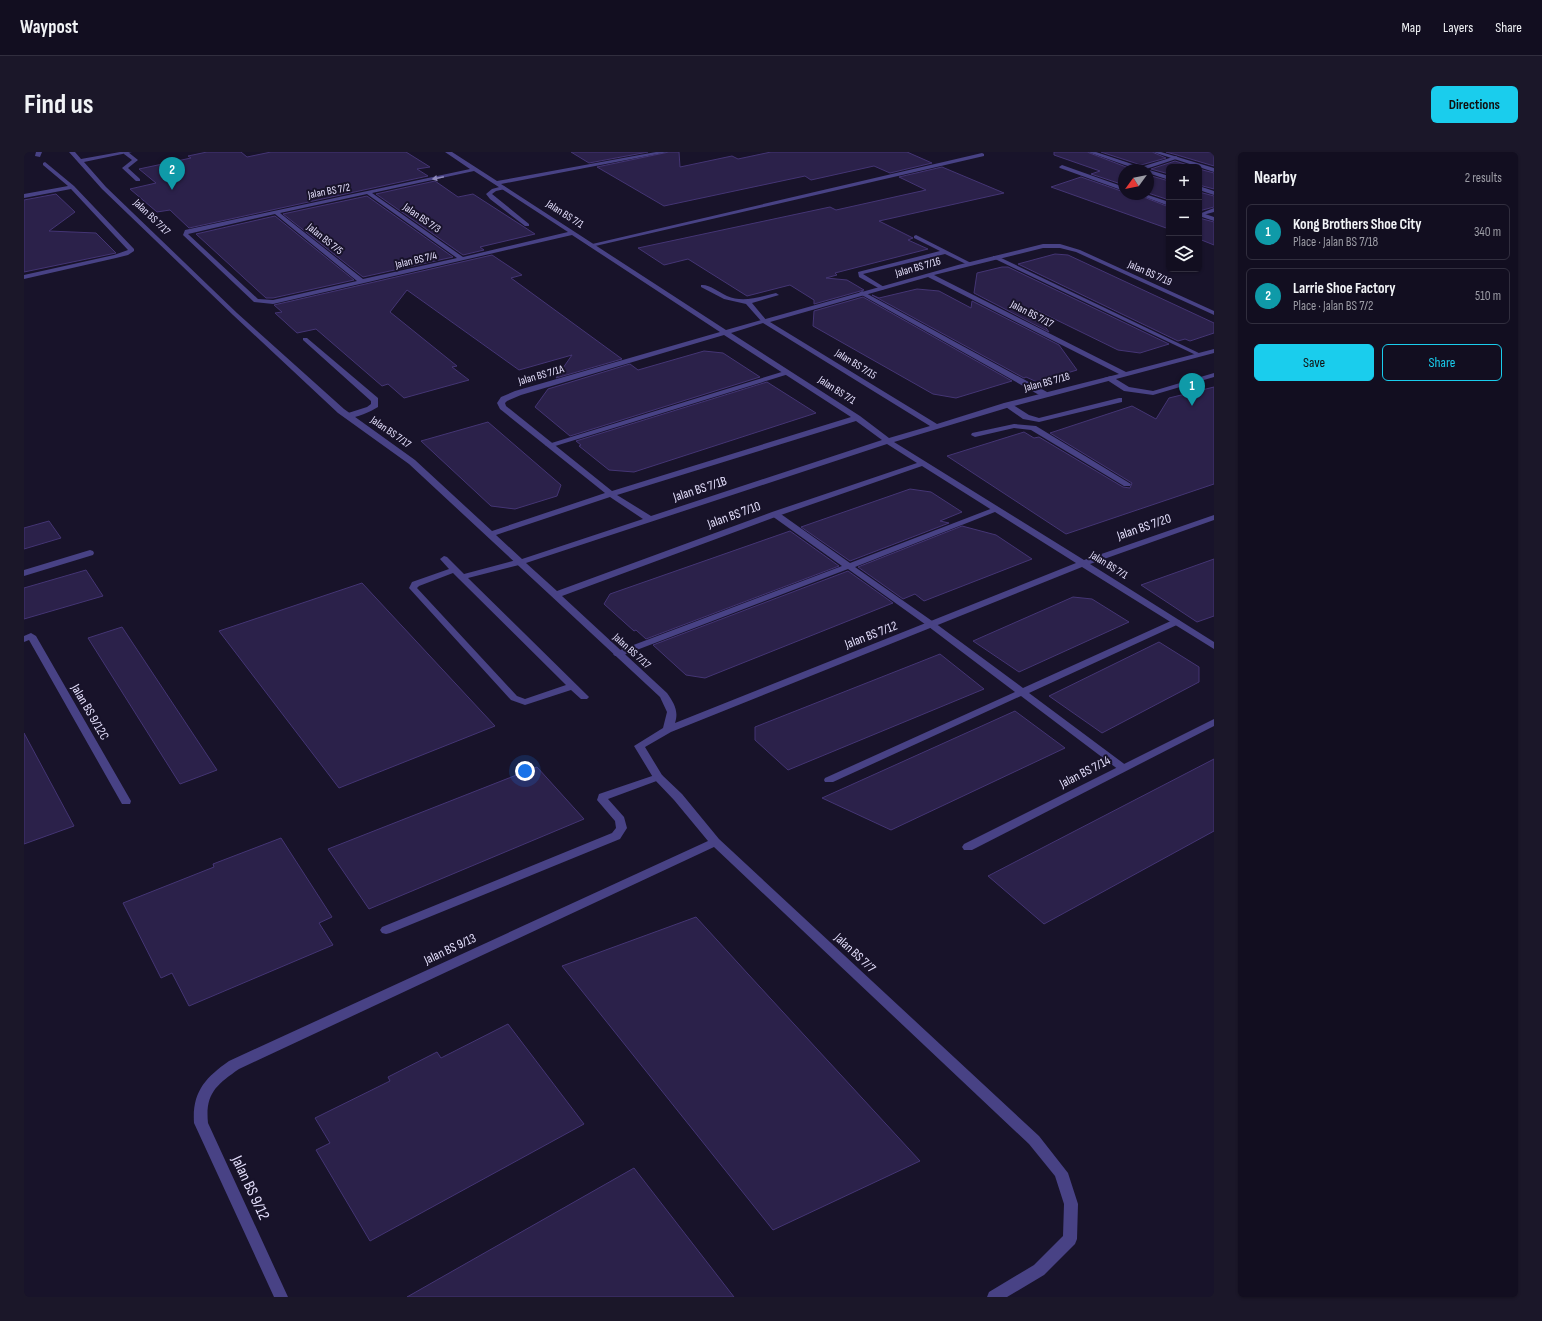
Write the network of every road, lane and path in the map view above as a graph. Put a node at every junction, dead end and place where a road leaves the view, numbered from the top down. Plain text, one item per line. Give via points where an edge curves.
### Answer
1 (72, 152) edge
2 (127, 152) edge
3 (448, 152) edge
4 (664, 152) edge
5 (1091, 152) edge
6 (1156, 152) edge
7 (982, 155) dead end
8 (1176, 158) junction
9 (79, 161) junction
10 (45, 164) dead end
11 (1126, 164) edge
12 (1154, 166) edge
13 (1062, 167) dead end
14 (476, 170) junction
15 (1214, 170) edge
16 (1154, 173) edge
17 (1166, 177) edge
18 (138, 180) dead end
19 (496, 183) junction
20 (1118, 186) edge
21 (72, 187) junction
22 (504, 188) junction
23 (1202, 189) edge
24 (369, 193) junction
25 (1214, 193) edge
26 (24, 196) edge
27 (1154, 199) edge
28 (1166, 203) edge
29 (1214, 210) edge
30 (276, 212) junction
31 (1202, 214) edge
32 (1202, 216) edge
33 (1214, 219) edge
34 (527, 225) dead end
35 (573, 233) junction
36 (916, 237) dead end
37 (591, 245) junction
38 (1078, 251) joint
39 (944, 252) junction
40 (995, 257) junction
41 (462, 259) junction
42 (970, 264) junction
43 (929, 275) junction
44 (24, 277) edge
45 (362, 282) junction
46 (703, 286) dead end
47 (882, 288) junction
48 (862, 293) junction
49 (776, 295) dead end
50 (263, 302) joint
51 (748, 302) junction
52 (1214, 313) edge
53 (764, 321) junction
54 (726, 333) junction
55 (306, 339) dead end
56 (1214, 351) edge
57 (1200, 355) junction
58 (788, 373) junction
59 (1125, 374) junction
60 (1214, 375) edge
61 (1108, 378) junction
62 (1044, 394) junction
63 (1119, 400) dead end
64 (1007, 405) junction
65 (348, 416) junction
66 (857, 418) junction
67 (1031, 419) junction
68 (1025, 426) junction
69 (937, 427) junction
70 (975, 434) dead end
71 (888, 441) junction
72 (549, 445) junction
73 (923, 463) junction
74 (1127, 484) dead end
75 (611, 494) junction
76 (996, 510) junction
77 (775, 514) junction
78 (1214, 517) edge
79 (649, 519) junction
80 (491, 534) junction
81 (90, 553) dead end
82 (444, 559) dead end
83 (520, 562) junction
84 (1084, 563) junction
85 (850, 566) junction
86 (454, 570) junction
87 (24, 573) edge
88 (462, 577) junction
89 (555, 596) junction
90 (1176, 622) junction
91 (932, 625) junction
92 (28, 638) edge
93 (1214, 646) edge
94 (618, 654) junction
95 (573, 686) junction
96 (1021, 693) junction
97 (584, 697) dead end
98 (1214, 722) edge
99 (667, 730) junction
100 (640, 746) joint
101 (1123, 768) junction
102 (658, 777) junction
103 (829, 780) dead end
104 (126, 801) dead end
105 (715, 842) junction
106 (968, 847) dead end
107 (386, 930) dead end
108 (204, 1092) joint
109 (281, 1297) edge
110 (994, 1297) edge

1 - 9 street, Jalan BS 7/17
2 - 9 street
2 - 18 street via 134,160 125,168
3 - 14 street, Jalan BS 7/1
4 - 19 street
5 - 11 street
6 - 8 street
7 - 37 street
8 - 12 street
8 - 15 street
9 - 65 street, Jalan BS 7/17 via 230,308
10 - 21 street
13 - 20 street
14 - 19 street, Jalan BS 7/1
14 -> 24 street, Jalan BS 7/2
16 - 17 street
19 - 22 street, Jalan BS 7/1
21 - 26 street
21 - 44 street via 132,250 126,254
22 - 34 street via 489,194
22 - 35 street, Jalan BS 7/1
23 - 25 street
24 - 30 street, Jalan BS 7/2
24 - 41 street, Jalan BS 7/3
27 - 28 street
29 - 31 street
30 - 45 street, Jalan BS 7/5
30 - 50 street, Jalan BS 7/2 via 187,231 185,234 256,300
32 - 33 street
35 - 37 street, Jalan BS 7/1
35 - 41 street, Jalan BS 7/4
36 - 39 street
37 - 54 street, Jalan BS 7/1
38 - 40 street, Jalan BS 7/16 via 1060,246 1043,246
38 - 52 street, Jalan BS 7/19
39 - 42 street
39 - 47 street via 860,273
40 - 42 street, Jalan BS 7/16
40 - 57 street
41 - 45 street, Jalan BS 7/4
42 - 43 street, Jalan BS 7/16
43 - 47 street, Jalan BS 7/16
43 - 59 street, Jalan BS 7/17
45 - 50 street, Jalan BS 7/4
46 - 51 street via 726,298
47 - 48 street, Jalan BS 7/16
48 - 53 street, Jalan BS 7/16
48 - 62 street
49 - 51 street
51 - 53 street, Jalan BS 7/15
53 - 54 street, Jalan BS 7/16
53 - 69 street, Jalan BS 7/15
54 - 58 street, Jalan BS 7/1
54 - 72 street, Jalan BS 7/1A via 504,399 503,408
55 - 65 street via 375,400 375,406 370,409
56 - 57 street, Jalan BS 7/18
57 - 59 street, Jalan BS 7/18
58 - 66 street, Jalan BS 7/1
58 - 72 street
59 - 61 street, Jalan BS 7/18
60 - 61 street via 1153,393 1127,389
61 - 62 street, Jalan BS 7/18
62 - 64 street, Jalan BS 7/18
63 - 67 street via 1045,419
64 - 67 street
64 - 69 street, Jalan BS 7/18
65 - 80 street, Jalan BS 7/17 via 412,462
66 - 71 street, Jalan BS 7/1
66 - 75 street, Jalan BS 7/1B
67 - 68 street
68 - 70 street
68 - 74 street via 1040,431
69 - 71 street, Jalan BS 7/18
71 - 73 street, Jalan BS 7/1
71 - 79 street, Jalan BS 7/1B
72 - 75 street, Jalan BS 7/1A
73 - 76 street, Jalan BS 7/1
73 - 77 street, Jalan BS 7/10
75 - 79 street, Jalan BS 7/1A
75 - 80 street, Jalan BS 7/1B
76 - 84 street, Jalan BS 7/1
76 - 85 street
77 - 85 street
77 - 89 street, Jalan BS 7/10
78 - 84 street, Jalan BS 7/20
79 - 83 street, Jalan BS 7/1B
80 - 83 street, Jalan BS 7/17
81 - 87 street
82 - 86 street
83 - 88 street, Jalan BS 7/1B
83 - 89 street, Jalan BS 7/17
84 - 90 street, Jalan BS 7/1
84 - 91 street, Jalan BS 7/12
85 - 91 street
85 - 94 street
86 - 88 street
86 - 95 street via 415,584 413,588 514,698 525,702
88 - 95 street
89 - 94 street, Jalan BS 7/17
90 - 93 street, Jalan BS 7/1
90 - 96 street
91 - 96 street
91 - 99 street, Jalan BS 7/12
92 - 104 street, Jalan BS 9/12C
94 - 99 street, Jalan BS 7/17 via 664,695 672,707 672,720
95 - 97 street
96 - 101 street
96 - 103 street
98 - 101 street, Jalan BS 7/14
99 - 100 street, Jalan BS 7/12
100 - 102 street, Jalan BS 7/7
101 - 106 street, Jalan BS 7/14
102 - 105 street, Jalan BS 7/7
102 - 107 street via 603,797 602,800 620,820 622,828 616,836
105 - 108 street, Jalan BS 9/13 via 234,1065 214,1079
105 - 110 street, Jalan BS 7/7 via 1034,1140 1061,1173 1071,1204 1070,1239 1039,1270
108 - 109 street, Jalan BS 9/12 via 198,1109 201,1123

